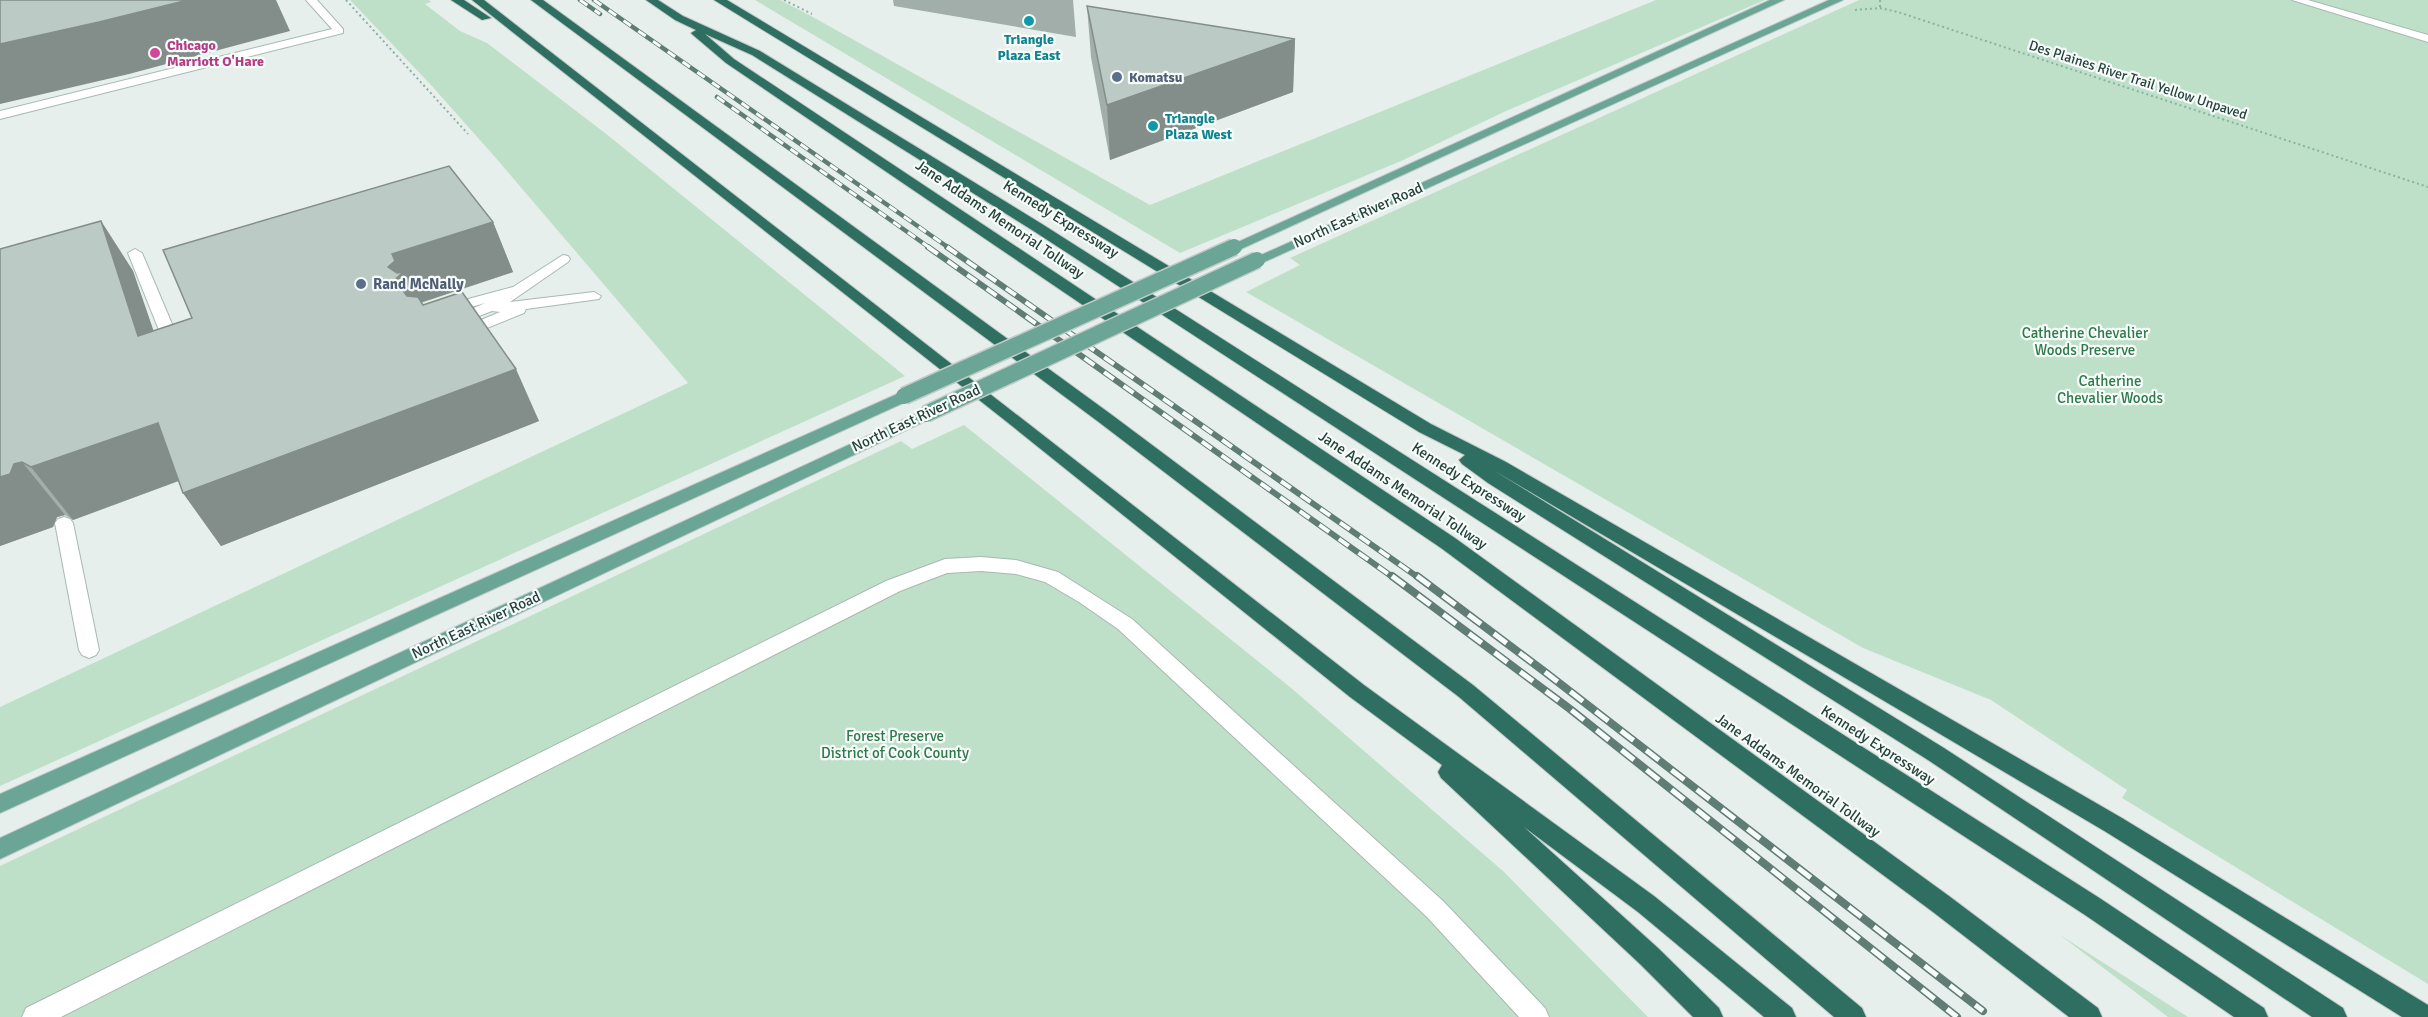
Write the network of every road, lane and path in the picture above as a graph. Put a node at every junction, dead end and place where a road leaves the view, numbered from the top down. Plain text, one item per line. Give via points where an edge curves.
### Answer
1 (311, 0) edge
2 (346, 0) edge
3 (456, 0) edge
4 (477, 0) edge
5 (536, 0) edge
6 (651, 0) edge
7 (719, 0) edge
8 (784, 0) edge
9 (1779, 0) edge
10 (1838, 0) edge
11 (1880, 0) edge
12 (2297, 0) edge
13 (1880, 8) junction
14 (1850, 11) dead end
15 (812, 14) dead end
16 (680, 18) junction
17 (2428, 39) edge
18 (542, 52) junction
19 (0, 115) edge
20 (468, 134) dead end
21 (2428, 187) edge
22 (135, 253) dead end
23 (563, 259) dead end
24 (526, 287) junction
25 (594, 296) dead end
26 (532, 304) junction
27 (491, 308) junction
28 (441, 326) junction
29 (182, 368) edge
30 (1425, 428) junction
31 (64, 523) dead end
32 (89, 650) dead end
33 (1357, 691) junction
34 (0, 804) edge
35 (0, 849) edge
36 (35, 1017) edge
37 (1536, 1017) edge
38 (1710, 1017) edge
39 (1783, 1017) edge
40 (1853, 1017) edge
41 (2089, 1017) edge
42 (2255, 1017) edge
43 (2334, 1017) edge
44 (2425, 1017) edge

1 - 19 lane via 339,31
2 - 20 path
3 - 18 highway
4 - 18 highway
5 - 40 highway via 1106,419 1466,691
6 - 16 highway, Kennedy Expressway
7 - 30 highway
8 - 15 path
9 - 34 main road, North East River Road, bridge
10 - 35 main road, North East River Road, bridge via 1257,260
11 - 13 path
12 - 17 lane
13 - 14 path, Des Plaines River Trail Yellow Unpaved
13 - 21 path, Des Plaines River Trail Yellow Unpaved
16 - 41 highway, Jane Addams Memorial Tollway via 730,61 1448,543
16 - 42 highway, Kennedy Expressway via 756,53 1037,227 2093,908
18 - 33 highway
22 - 29 lane
23 - 24 lane
24 - 27 lane
24 - 28 lane via 476,298
25 - 26 lane
26 - 27 lane
26 - 28 lane via 498,320
27 - 28 lane
30 - 43 highway via 1494,479 1936,754
30 - 44 highway via 1500,466 2114,825
31 - 32 lane
33 - 38 highway via 1495,812
33 - 39 highway via 1646,904
36 - 37 lane via 892,586 945,566 981,564 1016,567 1051,577 1125,624 1435,909

